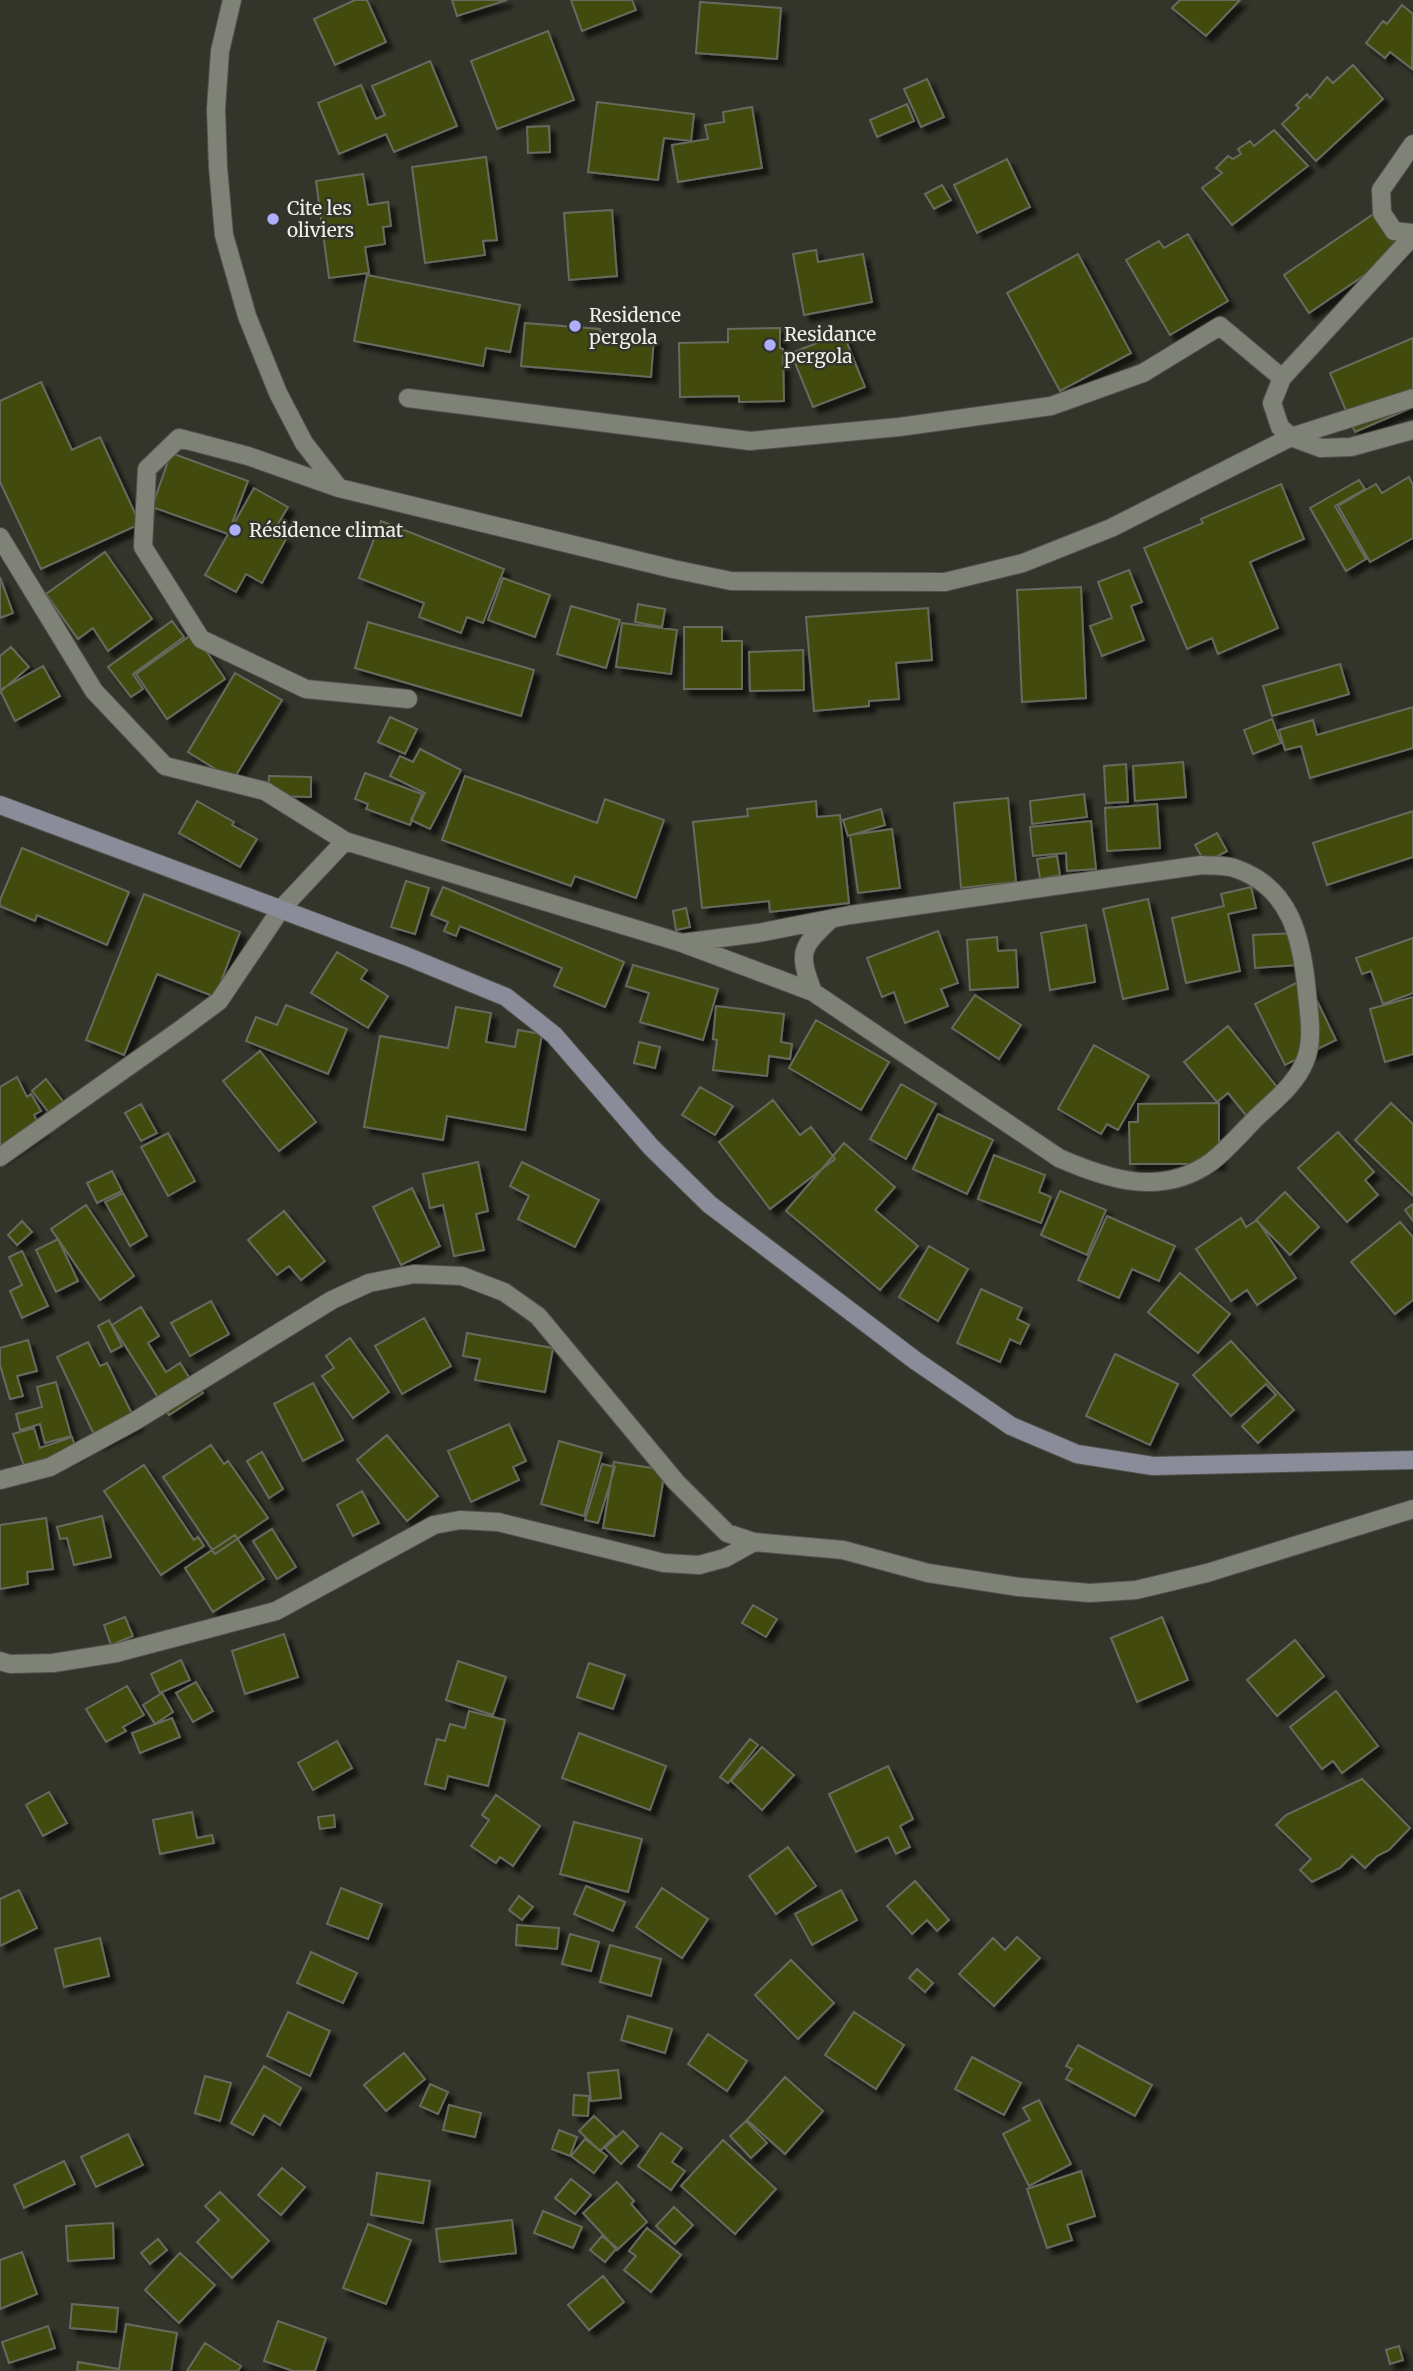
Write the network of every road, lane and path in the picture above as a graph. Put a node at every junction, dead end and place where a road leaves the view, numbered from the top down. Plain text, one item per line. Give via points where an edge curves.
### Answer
1 (232, 0) edge
2 (1413, 144) edge
3 (1413, 234) edge
4 (1282, 378) junction
5 (408, 398) dead end
6 (1413, 398) edge
7 (1413, 430) edge
8 (1291, 437) junction
9 (339, 488) junction
10 (0, 537) edge
11 (408, 699) dead end
12 (0, 805) edge
13 (345, 841) junction
14 (281, 909) junction
15 (831, 919) junction
16 (682, 943) junction
17 (813, 992) junction
18 (0, 1157) edge
19 (1413, 1461) edge
20 (0, 1480) edge
21 (1413, 1509) edge
22 (754, 1542) junction
23 (0, 1661) edge

1 - 9 street via 220,51 216,109 224,235 247,316 278,393 304,443
2 - 3 street via 1381,190 1382,213 1394,232
3 - 4 street
4 - 5 street via 1220,326 1143,373 1051,406 750,441
4 - 8 street via 1272,403 1280,427
6 - 8 street
7 - 8 street via 1351,447 1321,448
8 - 9 street via 1111,528 1023,563 945,582 731,581
9 - 11 street via 179,438 147,469 143,547 201,639 306,689
10 - 13 street via 94,691 165,766 265,791
12 - 14 main road
13 - 14 street
13 - 16 street
14 - 18 street via 219,1001
14 - 19 main road via 506,997 554,1035 651,1147 709,1204 916,1361 1011,1426 1077,1454 1153,1466
15 - 16 street
15 - 17 street via 809,939 804,955
15 - 17 street via 1202,865 1233,868 1257,879 1280,899 1294,922 1303,953 1311,1035 1305,1061 1294,1081 1211,1162 1185,1176 1160,1182 1127,1181 1095,1174 1059,1158
16 - 17 street
20 - 22 street via 37,1471 135,1422 332,1300 369,1283 414,1275 461,1276 504,1292 538,1316 676,1482 727,1533
21 - 22 street via 1207,1573 1136,1590 1090,1593 941,1575 843,1550
22 - 23 street via 725,1558 699,1564 664,1563 498,1522 460,1520 434,1525 276,1611 116,1653 53,1663

